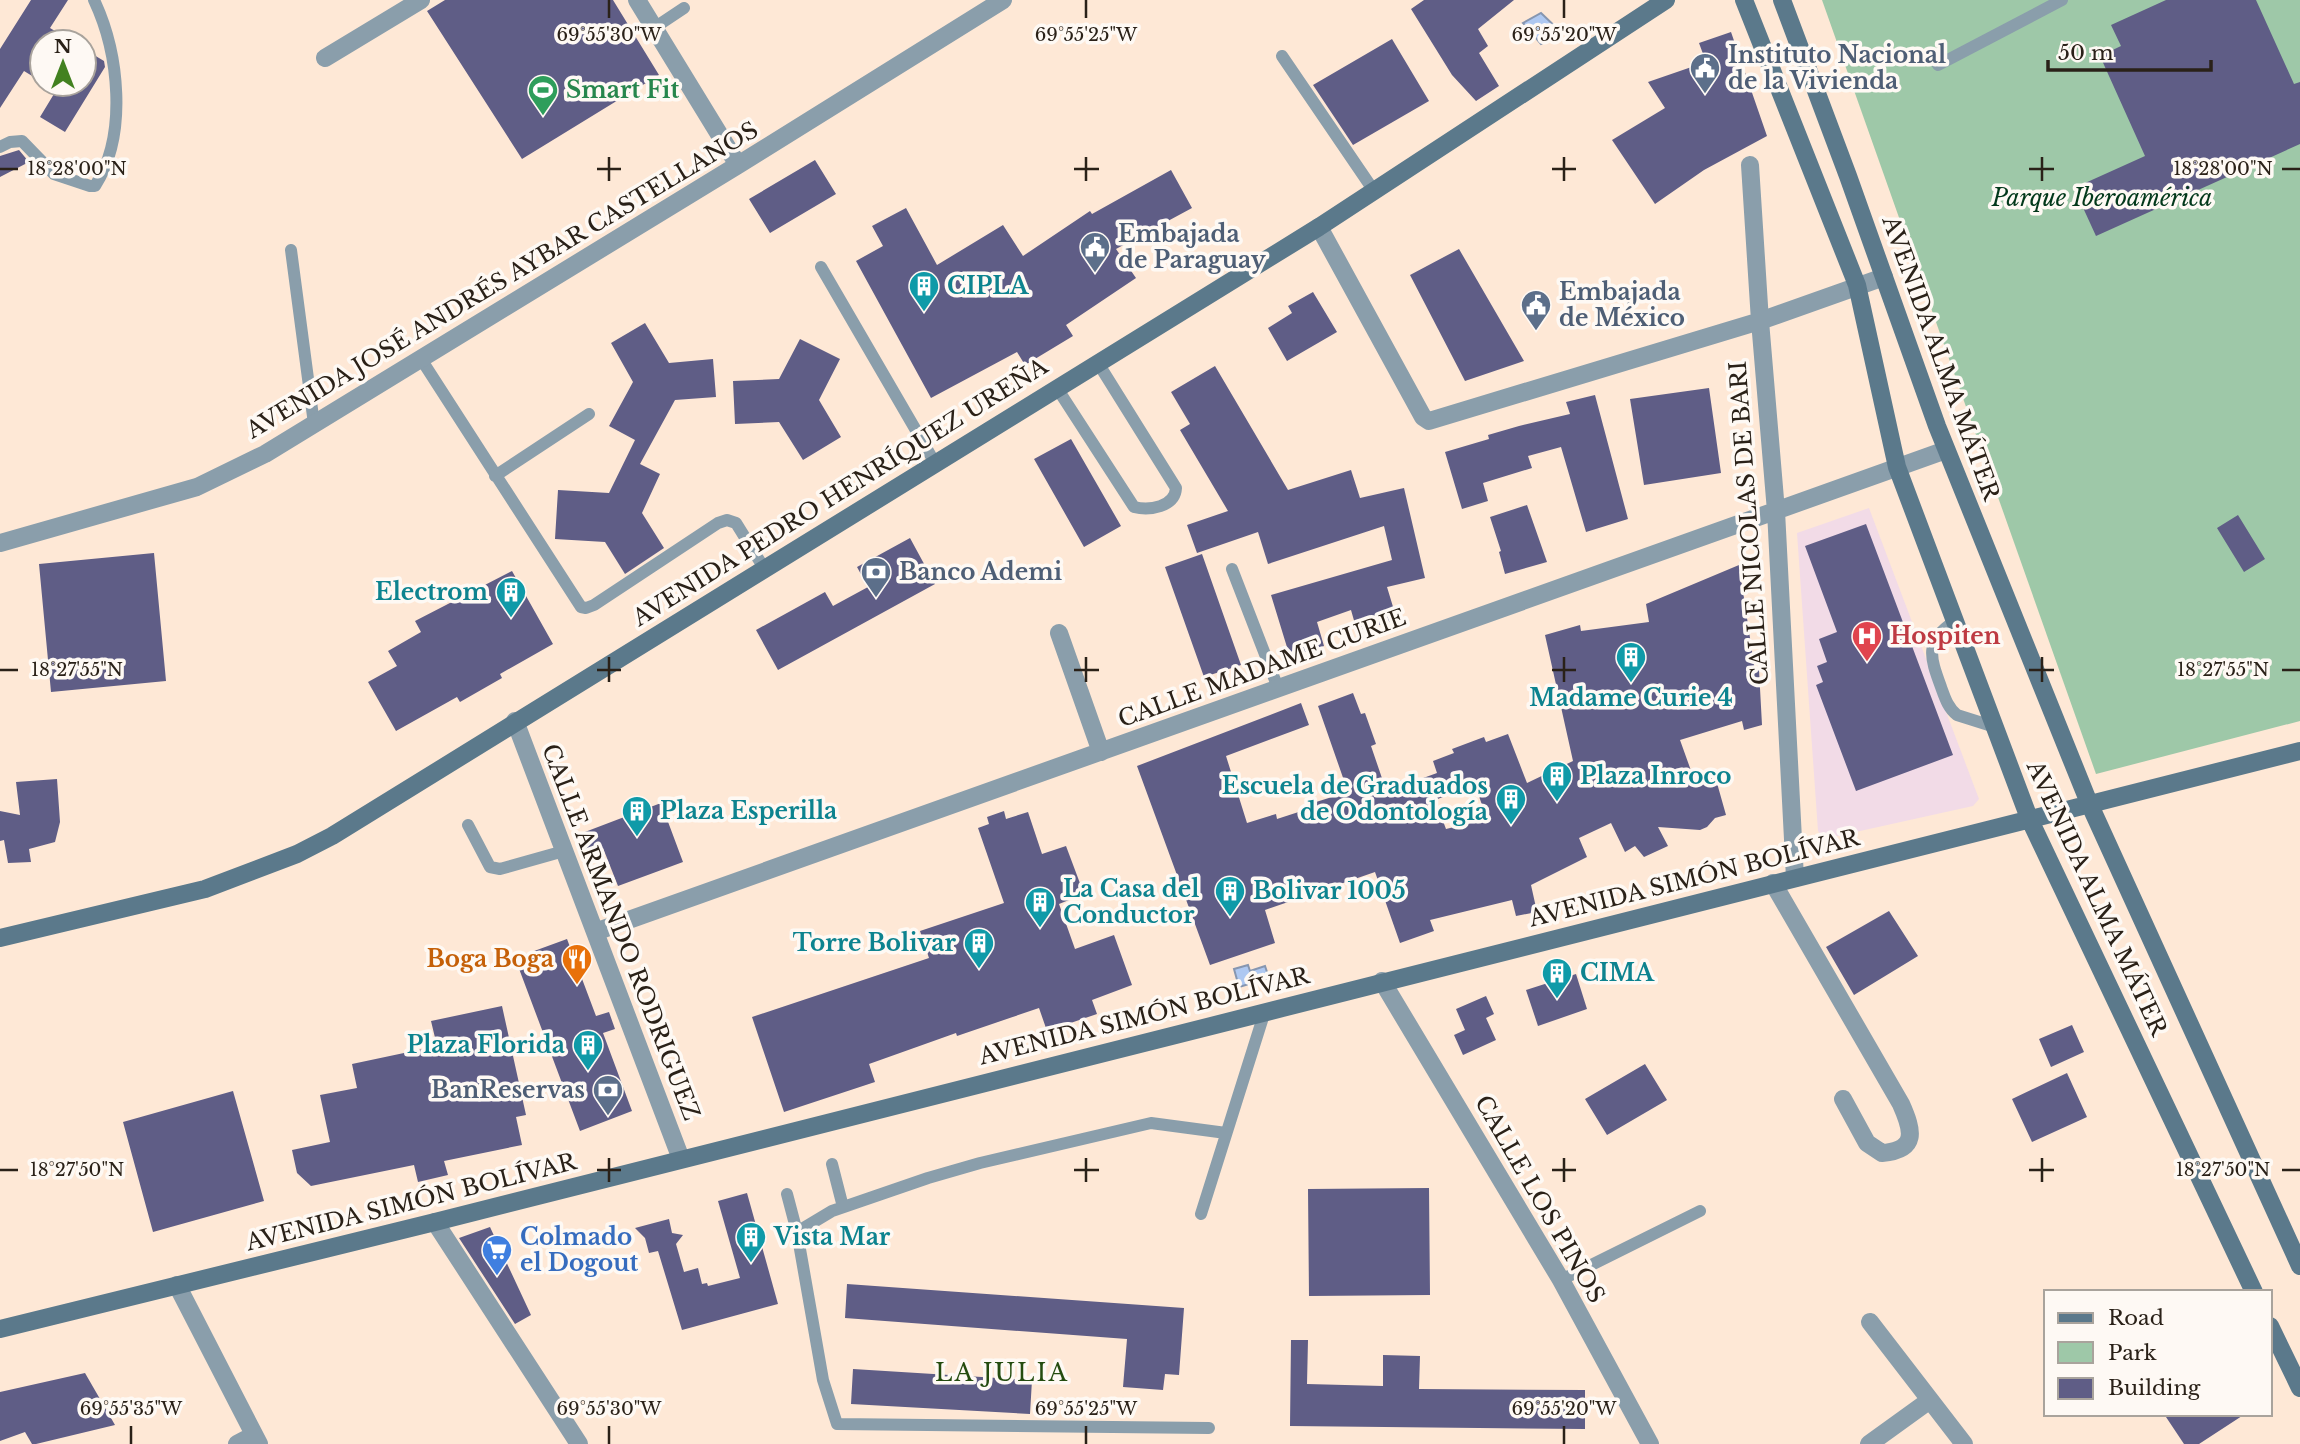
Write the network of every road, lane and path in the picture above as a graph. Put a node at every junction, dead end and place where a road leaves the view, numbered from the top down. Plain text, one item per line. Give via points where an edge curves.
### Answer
1 (421, 0) edge
2 (637, 0) edge
3 (1003, 0) edge
4 (1666, 0) edge
5 (1744, 0) edge
6 (1782, 0) edge
7 (2062, 0) edge
8 (99, 2) edge
9 (684, 8) dead end
10 (654, 29) junction
11 (1282, 56) dead end
12 (325, 58) dead end
13 (1937, 65) dead end
14 (0, 147) edge
15 (738, 165) junction
16 (1751, 165) dead end
17 (1374, 191) junction
18 (1319, 227) junction
19 (291, 250) dead end
20 (821, 267) dead end
21 (1884, 277) junction
22 (1857, 285) junction
23 (1760, 321) junction
24 (421, 359) junction
25 (1098, 363) junction
26 (1057, 388) junction
27 (589, 414) dead end
28 (314, 424) junction
29 (1947, 450) junction
30 (935, 463) junction
31 (1897, 467) junction
32 (495, 476) junction
33 (1776, 511) junction
34 (0, 543) edge
35 (764, 568) junction
36 (1232, 569) dead end
37 (1955, 621) junction
38 (1059, 633) dead end
39 (1278, 688) junction
40 (515, 721) junction
41 (1995, 727) junction
42 (2300, 751) edge
43 (1101, 752) junction
44 (2089, 803) junction
45 (2029, 818) junction
46 (468, 825) dead end
47 (564, 852) junction
48 (1796, 878) junction
49 (1773, 883) junction
50 (595, 932) junction
51 (0, 938) edge
52 (1382, 981) junction
53 (1265, 1011) junction
54 (1843, 1099) dead end
55 (1226, 1133) junction
56 (681, 1159) junction
57 (832, 1164) dead end
58 (787, 1194) dead end
59 (843, 1207) junction
60 (1700, 1211) dead end
61 (1201, 1214) dead end
62 (435, 1222) junction
63 (797, 1232) junction
64 (2300, 1266) edge
65 (1561, 1280) junction
66 (177, 1285) junction
67 (2253, 1290) edge
68 (1870, 1322) dead end
69 (0, 1329) edge
70 (2272, 1330) edge
71 (2300, 1388) edge
72 (1930, 1399) junction
73 (1209, 1428) dead end
74 (250, 1441) edge
75 (579, 1444) edge
76 (1650, 1444) edge
77 (1869, 1444) edge
78 (1964, 1444) edge

1 - 12 street
2 - 10 street
3 - 15 street, AVENIDA JOSÉ ANDRÉS AYBAR CASTELLANOS
4 - 17 main road, AVENIDA PEDRO HENRÍQUEZ UREÑA
5 - 22 main road, AVENIDA ALMA MÁTER
6 - 21 main road, AVENIDA ALMA MÁTER
7 - 13 lane
8 - 14 lane via 112,59 117,121 105,170 95,186 54,174 22,141
9 - 10 lane
10 - 15 street
11 - 17 lane
15 - 24 street, AVENIDA JOSÉ ANDRÉS AYBAR CASTELLANOS
16 - 23 street, CALLE NICOLAS DE BARI
17 - 18 main road, AVENIDA PEDRO HENRÍQUEZ UREÑA
18 - 23 street via 1429,421
18 - 25 main road, AVENIDA PEDRO HENRÍQUEZ UREÑA
19 - 28 lane
20 - 30 lane
21 - 22 street
21 - 29 main road, AVENIDA ALMA MÁTER
22 - 23 street
22 - 31 main road, AVENIDA ALMA MÁTER
23 - 33 street, CALLE NICOLAS DE BARI
24 - 28 street, AVENIDA JOSÉ ANDRÉS AYBAR CASTELLANOS
24 - 32 lane
25 - 26 main road, AVENIDA PEDRO HENRÍQUEZ UREÑA
25 - 26 lane via 1176,488 1170,502 1145,510 1134,507
26 - 30 main road, AVENIDA PEDRO HENRÍQUEZ UREÑA
27 - 32 lane
28 - 34 street, AVENIDA JOSÉ ANDRÉS AYBAR CASTELLANOS via 197,487
29 - 31 street, CALLE MADAME CURIE
29 - 44 main road, AVENIDA ALMA MÁTER
30 - 35 main road, AVENIDA PEDRO HENRÍQUEZ UREÑA
31 - 33 street, CALLE MADAME CURIE
31 - 37 main road, AVENIDA ALMA MÁTER
32 - 35 lane via 581,607 594,605 727,520 736,523
33 - 39 street, CALLE MADAME CURIE
33 - 48 street, CALLE NICOLAS DE BARI
35 - 40 main road, AVENIDA PEDRO HENRÍQUEZ UREÑA
36 - 39 lane
37 - 41 main road, AVENIDA ALMA MÁTER
37 - 41 lane via 1937,635 1931,651 1945,699 1957,715
38 - 43 street
39 - 43 street, CALLE MADAME CURIE
40 - 47 street, CALLE ARMANDO RODRIGUEZ
40 - 51 main road, AVENIDA PEDRO HENRÍQUEZ UREÑA via 297,854 205,889
41 - 45 main road, AVENIDA ALMA MÁTER
42 - 44 main road, AVENIDA SIMÓN BOLÍVAR
43 - 50 street, CALLE MADAME CURIE
44 - 45 main road, AVENIDA SIMÓN BOLÍVAR
44 - 64 main road, AVENIDA ALMA MÁTER
45 - 48 main road, AVENIDA SIMÓN BOLÍVAR
45 - 67 main road, AVENIDA ALMA MÁTER
46 - 47 lane via 489,867 500,869
47 - 50 street, CALLE ARMANDO RODRIGUEZ
48 - 49 main road, AVENIDA SIMÓN BOLÍVAR
49 - 52 main road, AVENIDA SIMÓN BOLÍVAR
49 - 54 street via 1901,1104 1909,1122 1908,1144 1898,1152 1882,1153 1867,1143
50 - 56 street, CALLE ARMANDO RODRIGUEZ
52 - 53 main road, AVENIDA SIMÓN BOLÍVAR
52 - 65 street, CALLE LOS PINOS
53 - 55 lane
53 - 56 main road, AVENIDA SIMÓN BOLÍVAR
55 - 59 lane via 1151,1123 979,1163
55 - 61 lane
56 - 62 main road, AVENIDA SIMÓN BOLÍVAR
57 - 59 lane
58 - 63 lane
59 - 63 lane
60 - 65 lane
62 - 66 main road, AVENIDA SIMÓN BOLÍVAR
62 - 75 street
63 - 73 lane via 823,1380 837,1424
65 - 76 street, CALLE LOS PINOS
66 - 69 main road, AVENIDA SIMÓN BOLÍVAR
66 - 74 street
68 - 72 street
70 - 71 main road
72 - 77 street
72 - 78 street

